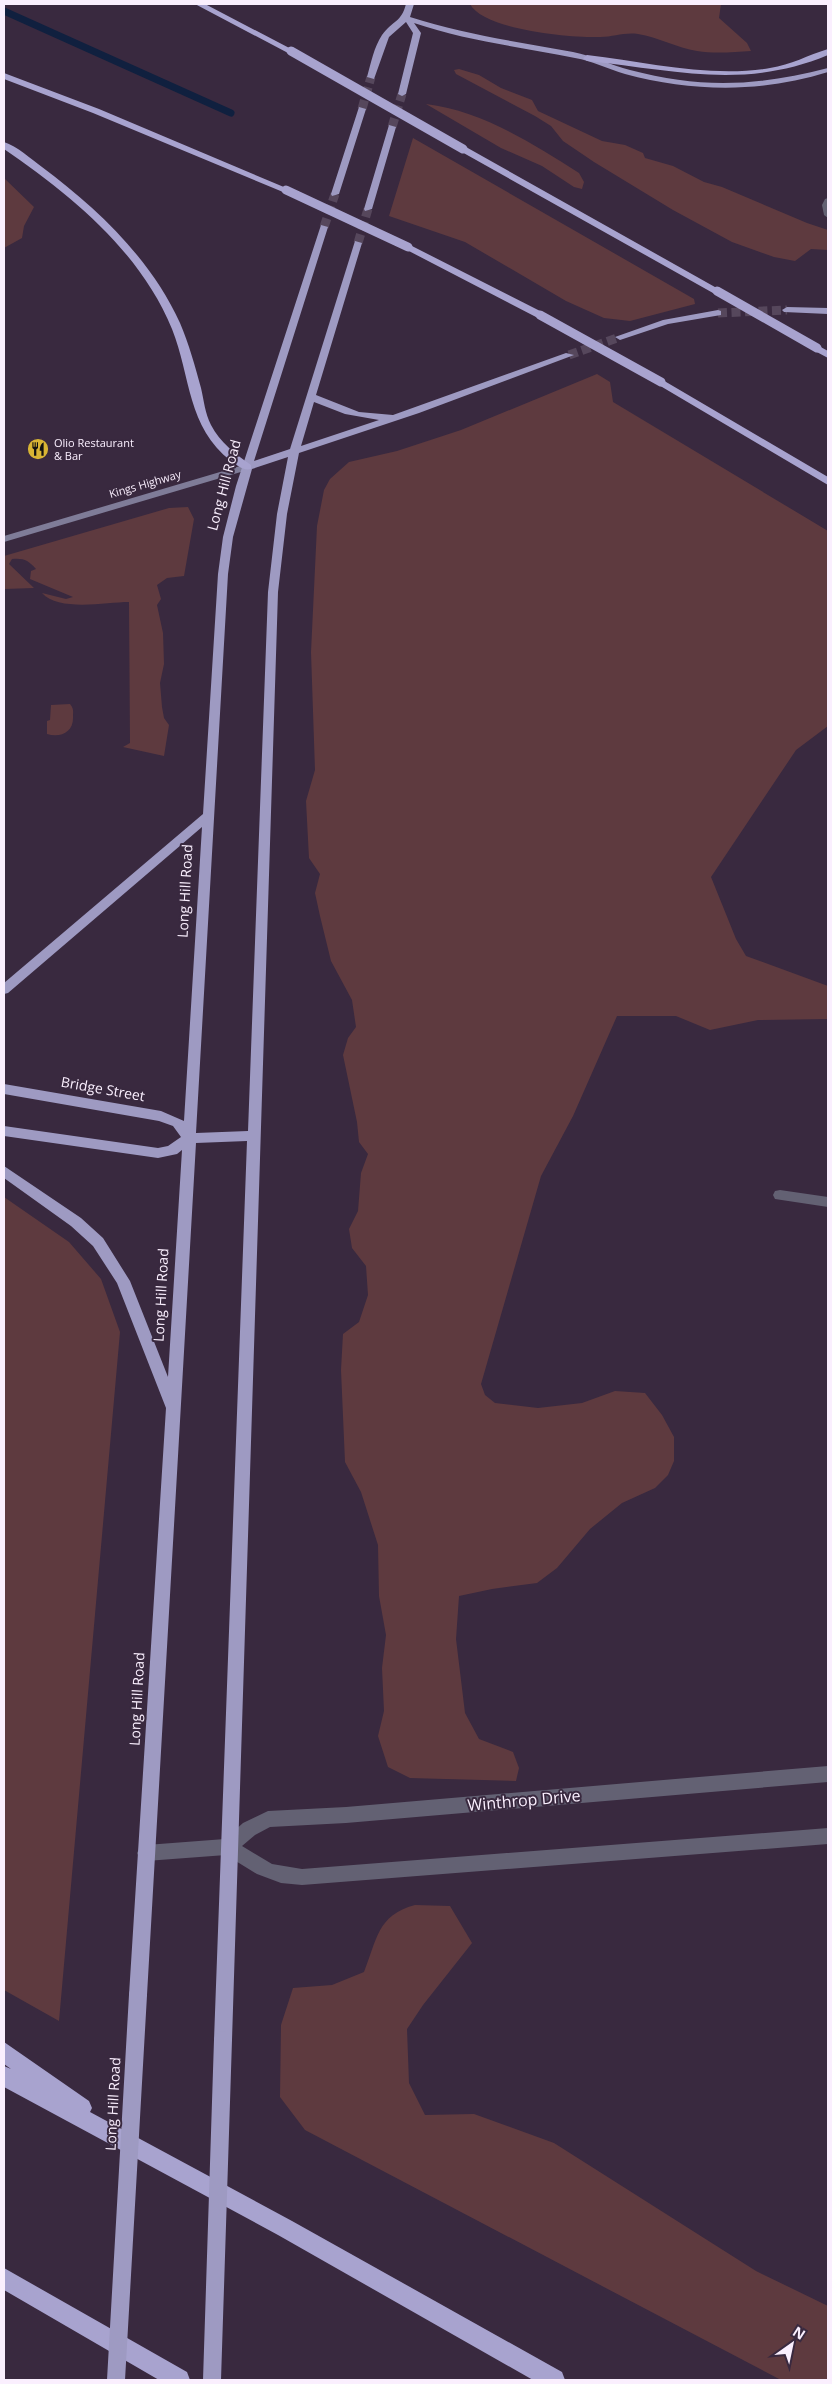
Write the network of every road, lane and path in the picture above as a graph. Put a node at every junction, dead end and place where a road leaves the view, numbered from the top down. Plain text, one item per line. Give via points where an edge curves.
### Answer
1 (199, 4) edge
2 (410, 4) edge
3 (406, 18) junction
4 (828, 52) edge
5 (587, 58) junction
6 (828, 70) edge
7 (4, 76) edge
8 (371, 77) tunnel mouth
9 (402, 94) tunnel mouth
10 (362, 109) tunnel mouth
11 (392, 127) tunnel mouth
12 (4, 146) edge
13 (335, 194) tunnel mouth
14 (828, 201) edge
15 (368, 210) tunnel mouth
16 (828, 215) edge
17 (324, 226) tunnel mouth
18 (358, 243) tunnel mouth
19 (787, 310) tunnel mouth
20 (828, 311) edge
21 (718, 313) tunnel mouth
22 (620, 337) tunnel mouth
23 (569, 355) tunnel mouth
24 (828, 355) edge
25 (310, 396) junction
26 (416, 411) junction
27 (294, 453) junction
28 (247, 468) junction
29 (828, 482) edge
30 (4, 539) edge
31 (208, 815) junction
32 (4, 990) edge
33 (4, 1089) edge
34 (4, 1131) edge
35 (254, 1136) junction
36 (189, 1138) junction
37 (4, 1171) edge
38 (780, 1195) dead end
39 (828, 1202) edge
40 (172, 1408) junction
41 (828, 1774) edge
42 (828, 1836) edge
43 (229, 1847) junction
44 (146, 1853) junction
45 (4, 2052) edge
46 (4, 2076) edge
47 (167, 2164) junction
48 (4, 2278) edge
49 (116, 2380) edge
50 (179, 2380) edge
51 (212, 2380) edge
52 (554, 2380) edge

1 - 24 highway, bridge via 291,52
2 - 3 highway
3 - 5 highway via 463,35
3 - 8 highway via 386,33
3 - 9 highway via 417,33
4 - 5 highway via 780,69 723,74
5 - 6 highway via 648,77 712,86 775,83
7 - 29 highway, bridge via 286,190 408,248 540,315 661,382
10 - 13 highway
11 - 15 highway
12 - 28 highway via 80,202 133,256 174,322 206,425 223,447
14 - 16 street
17 - 28 highway, Long Hill Road
18 - 25 highway
19 - 20 highway
21 - 22 highway via 666,322
23 - 26 highway
25 - 26 highway via 364,416
25 - 27 highway
26 - 27 highway, Kings Highway
27 - 28 highway, Kings Highway
27 - 35 highway via 279,536 272,621
28 - 30 main road, Kings Highway
28 - 31 highway, Long Hill Road via 230,528 223,574
31 - 32 highway
31 - 36 highway, Long Hill Road
33 - 36 highway, Bridge Street via 161,1116 178,1123
34 - 36 highway via 158,1153 172,1150
35 - 36 highway
35 - 43 highway
36 - 40 highway, Long Hill Road
37 - 40 highway via 76,1222 98,1242 116,1267
38 - 39 street
40 - 44 highway, Long Hill Road
41 - 43 street, Winthrop Drive via 268,1819 249,1829
42 - 43 street via 302,1877 264,1870
43 - 44 street
43 - 51 highway, bridge
44 - 49 highway, Long Hill Road, bridge
45 - 47 highway
46 - 47 highway
47 - 52 highway
48 - 50 highway

